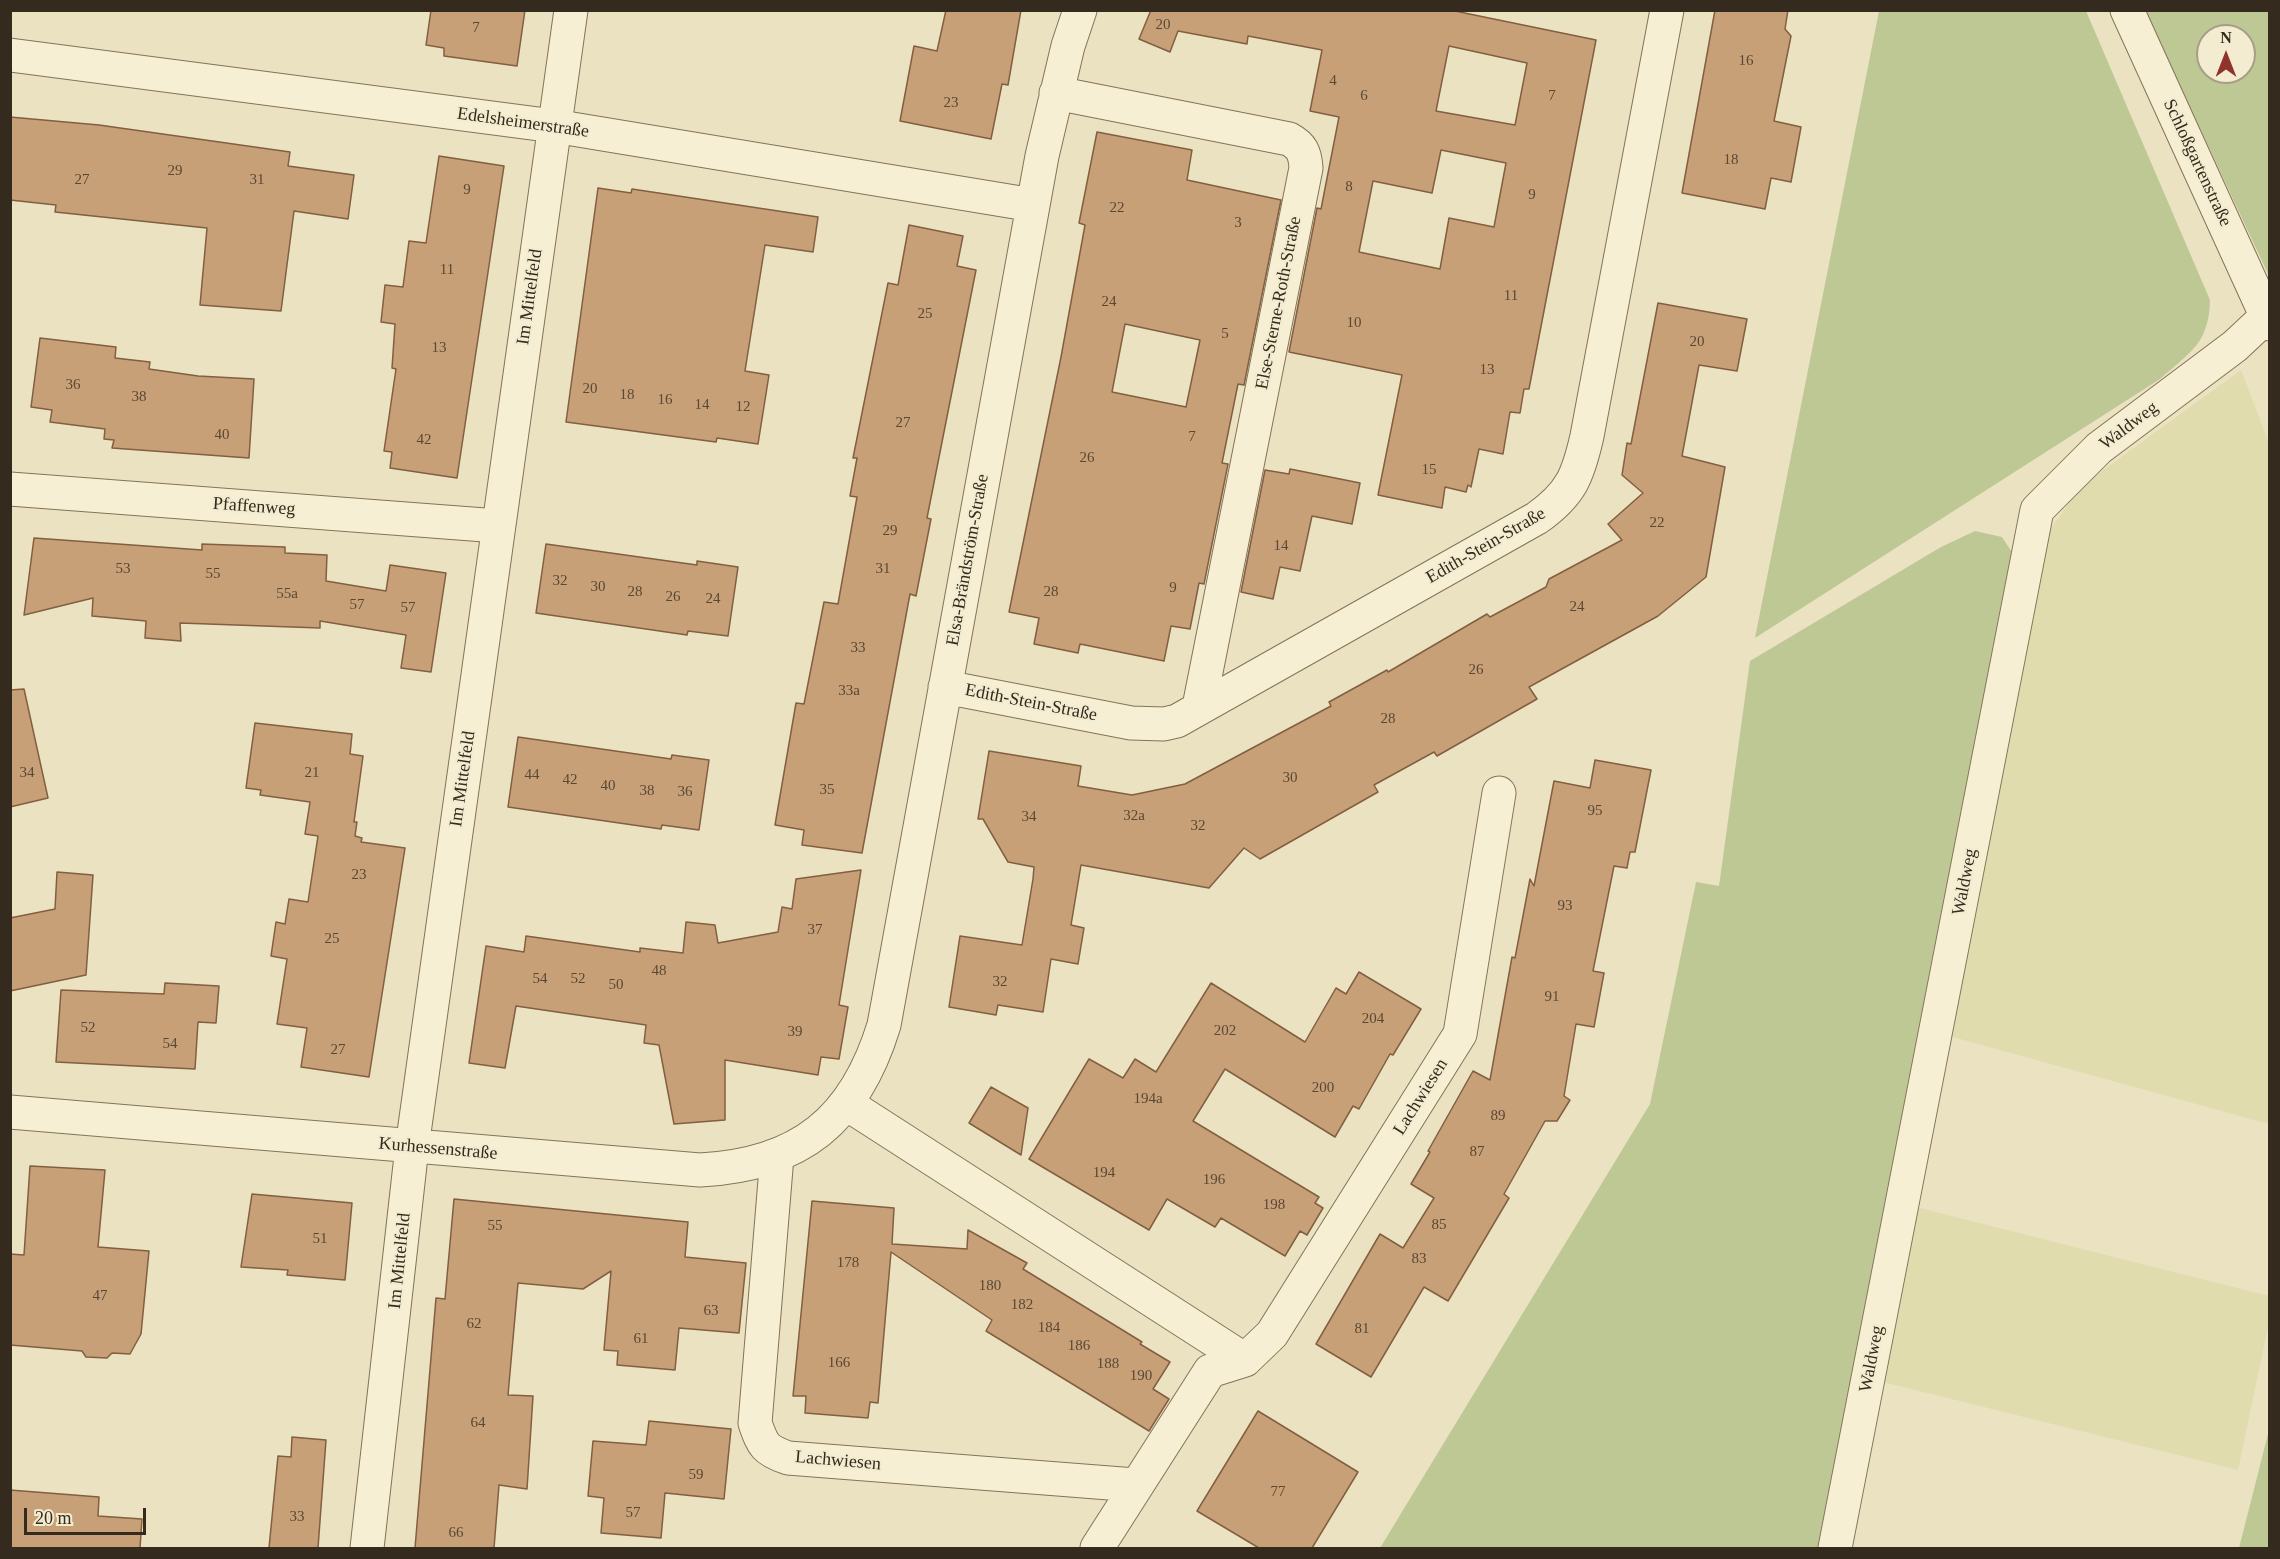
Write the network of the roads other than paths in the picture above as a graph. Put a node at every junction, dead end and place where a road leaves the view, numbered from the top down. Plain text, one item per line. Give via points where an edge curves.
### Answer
1 (571, 10) edge
2 (1080, 10) edge
3 (1666, 10) edge
4 (2127, 10) edge
5 (10, 55) edge
6 (1056, 93) junction
7 (554, 126) junction
8 (1033, 205) junction
9 (2268, 320) edge
10 (10, 489) edge
11 (498, 526) junction
12 (945, 687) junction
13 (1199, 707) junction
14 (1499, 793) dead end
15 (847, 1104) junction
16 (10, 1112) edge
17 (412, 1147) junction
18 (777, 1156) junction
19 (1245, 1359) junction
20 (1135, 1485) junction
21 (367, 1548) edge
22 (1097, 1548) edge
23 (1835, 1548) edge

1 - 7 street, Im Mittelfeld
2 - 6 street, Elsa-Brändström-Straße
3 - 13 street, Edith-Stein-Straße via 1587,436 1568,492 1537,518
4 - 9 street, Schloßgartenstraße
5 - 7 street, Edelsheimerstraße
6 - 8 street, Elsa-Brändström-Straße
6 - 13 street, Else-Sterne-Roth-Straße via 1289,139 1299,144 1305,155 1304,179
7 - 8 street, Edelsheimerstraße
7 - 11 street, Im Mittelfeld
8 - 12 street, Elsa-Brändström-Straße
9 - 23 street, Waldweg via 2099,448 2037,510
10 - 11 street, Pfaffenweg
11 - 17 street, Im Mittelfeld
12 - 13 street, Edith-Stein-Straße via 1131,723 1177,721
12 - 15 street, Elsa-Brändström-Straße via 884,1025 874,1056
14 - 19 street, Lachwiesen via 1460,1034 1272,1334
15 - 18 street, Kurhessenstraße via 805,1142
15 - 19 street
16 - 17 street, Kurhessenstraße
17 - 18 street, Kurhessenstraße via 700,1170 750,1165
17 - 21 street, Im Mittelfeld
18 - 20 street, Lachwiesen via 755,1423 768,1451 788,1458
19 - 20 street, Lachwiesen via 1210,1371
20 - 22 street, Lachwiesen

